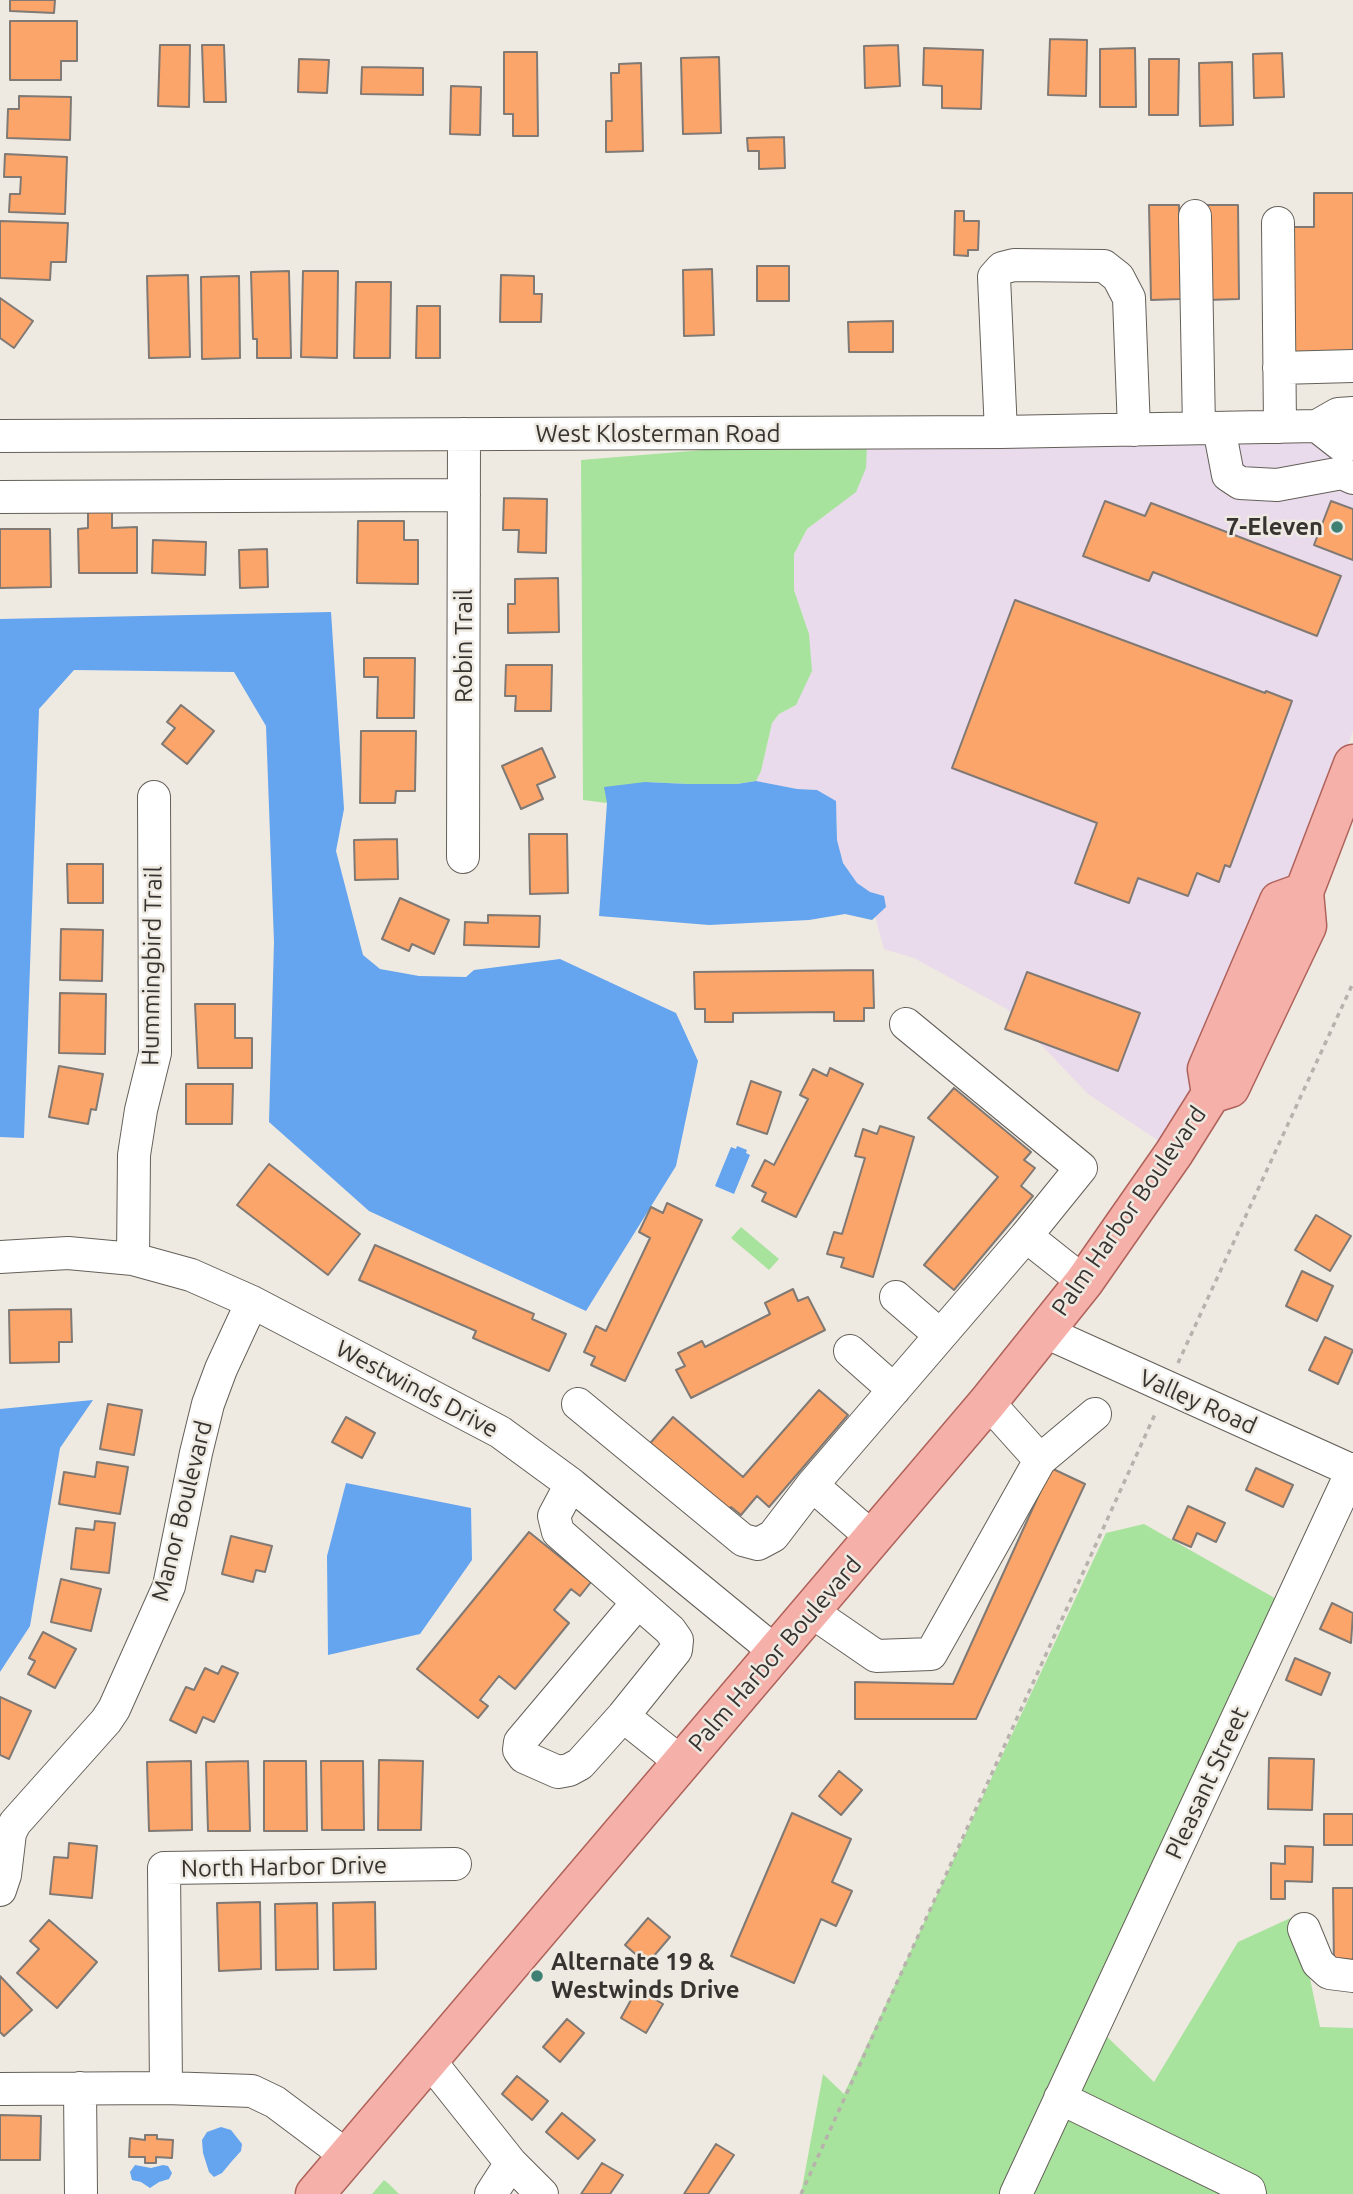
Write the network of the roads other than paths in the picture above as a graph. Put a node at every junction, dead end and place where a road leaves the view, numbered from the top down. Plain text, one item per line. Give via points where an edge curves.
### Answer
1 (1195, 216) dead end
2 (1278, 223) dead end
3 (1353, 366) edge
4 (1279, 368) junction
5 (1353, 414) edge
6 (1280, 427) junction
7 (1209, 428) junction
8 (1134, 429) junction
9 (1001, 432) junction
10 (464, 434) junction
11 (0, 436) edge
12 (1341, 453) edge
13 (464, 495) junction
14 (0, 497) edge
15 (1353, 764) edge
16 (153, 797) dead end
17 (463, 857) dead end
18 (906, 1024) dead end
19 (1026, 1236) junction
20 (0, 1257) edge
21 (133, 1259) junction
22 (1084, 1282) junction
23 (896, 1297) dead end
24 (252, 1302) junction
25 (1043, 1331) junction
26 (940, 1335) junction
27 (850, 1351) dead end
28 (894, 1390) junction
29 (988, 1402) junction
30 (578, 1404) dead end
31 (1095, 1414) dead end
32 (1040, 1460) junction
33 (1353, 1470) edge
34 (571, 1484) junction
35 (812, 1485) junction
36 (874, 1539) junction
37 (641, 1541) junction
38 (610, 1577) junction
39 (638, 1602) junction
40 (812, 1612) junction
41 (777, 1653) junction
42 (623, 1716) junction
43 (682, 1763) junction
44 (455, 1864) dead end
45 (0, 1890) edge
46 (1304, 1929) dead end
47 (1353, 1976) edge
48 (429, 2060) junction
49 (80, 2088) junction
50 (166, 2088) junction
51 (0, 2089) edge
52 (1060, 2098) junction
53 (347, 2156) junction
54 (511, 2163) junction
55 (81, 2194) edge
56 (315, 2194) edge
57 (491, 2194) edge
58 (542, 2194) edge
59 (1016, 2194) edge
60 (1250, 2194) edge

1 - 7 street
2 - 4 street
3 - 4 street
4 - 6 street
5 - 12 street, West Klosterman Road via 1338,414
6 - 7 street, West Klosterman Road
6 - 12 street, West Klosterman Road
7 - 8 street, West Klosterman Road
7 - 12 street via 1228,475 1240,483 1277,485
8 - 9 street, West Klosterman Road
8 - 9 street via 1129,298 1118,277 1104,266 1014,265 994,276
9 - 10 street, West Klosterman Road
10 - 11 street, West Klosterman Road
10 - 13 street, Robin Trail
13 - 14 street
13 - 17 street, Robin Trail
15 - 22 main road, Palm Harbor Boulevard via 1304,892 1279,901 1207,1069 1211,1094
16 - 21 street, Hummingbird Trail via 155,1053 134,1155
18 - 19 street via 1081,1168
19 - 22 street
19 - 26 street
20 - 21 street, Westwinds Drive via 68,1253
21 - 24 street, Westwinds Drive via 191,1275
22 - 25 main road, Palm Harbor Boulevard
23 - 26 street
24 - 34 street, Westwinds Drive via 499,1432
24 - 45 street, Manor Boulevard via 208,1404 169,1586 110,1715 15,1823
25 - 29 main road, Palm Harbor Boulevard
25 - 33 street, Valley Road
26 - 28 street
27 - 28 street
28 - 35 street
29 - 32 street
29 - 36 main road, Palm Harbor Boulevard
30 - 35 street via 743,1540 758,1544 773,1536
31 - 32 street
32 - 40 street via 931,1654 876,1656
33 - 52 street, Pleasant Street
34 - 37 street, Westwinds Drive
34 - 38 street via 554,1523 558,1532
35 - 36 street
36 - 40 main road, Palm Harbor Boulevard
37 - 38 street
37 - 41 street, Westwinds Drive
38 - 39 street
39 - 42 street via 670,1630 677,1640 676,1650
39 - 42 street via 520,1742 520,1750 558,1772 569,1770 580,1764
40 - 41 main road, Palm Harbor Boulevard
41 - 43 main road, Palm Harbor Boulevard
42 - 43 street
43 - 48 main road, Palm Harbor Boulevard
44 - 50 street, North Harbor Drive via 164,1868
46 - 47 street via 1318,1963 1329,1973
48 - 53 main road, Palm Harbor Boulevard
48 - 54 street
49 - 50 street
49 - 51 street
49 - 55 street
50 - 53 street via 260,2093
52 - 59 street, Pleasant Street
52 - 60 street
53 - 56 main road, Palm Harbor Boulevard
54 - 57 street
54 - 58 street

